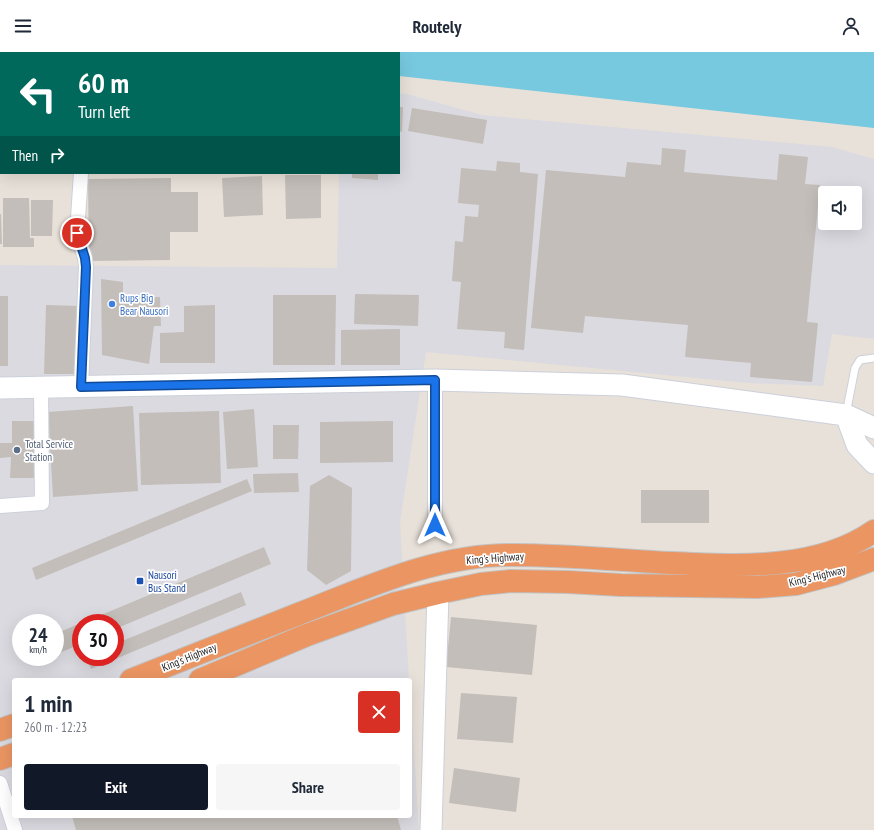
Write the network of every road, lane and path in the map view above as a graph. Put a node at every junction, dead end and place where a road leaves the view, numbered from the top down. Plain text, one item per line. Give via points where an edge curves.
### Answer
1 (81, 174) edge
2 (874, 358) edge
3 (435, 380) junction
4 (81, 387) junction
5 (0, 388) edge
6 (41, 388) junction
7 (846, 415) junction
8 (874, 428) edge
9 (874, 463) edge
10 (0, 506) edge
11 (435, 525) dead end
12 (874, 531) edge
13 (874, 559) edge
14 (438, 593) junction
15 (136, 678) edge
16 (205, 678) edge
17 (12, 726) edge
18 (0, 730) edge
19 (12, 755) edge
20 (0, 759) edge
21 (0, 783) edge
22 (15, 830) edge
23 (430, 830) edge

1 - 4 street via 77,233 86,267
2 - 7 lane via 860,360 855,368
3 - 4 street
3 - 7 street via 622,385
3 - 11 street
4 - 6 street
5 - 6 street
6 - 10 street via 42,503
7 - 8 street
7 - 9 street via 857,445
12 - 15 highway, King's Highway via 838,550 777,564 706,565 511,555 475,557 392,577
13 - 14 highway, King's Highway via 834,574 796,584 758,587 621,586 511,581
14 - 16 highway, King's Highway via 393,604
14 - 23 street
17 - 18 highway
19 - 20 highway
21 - 22 street

